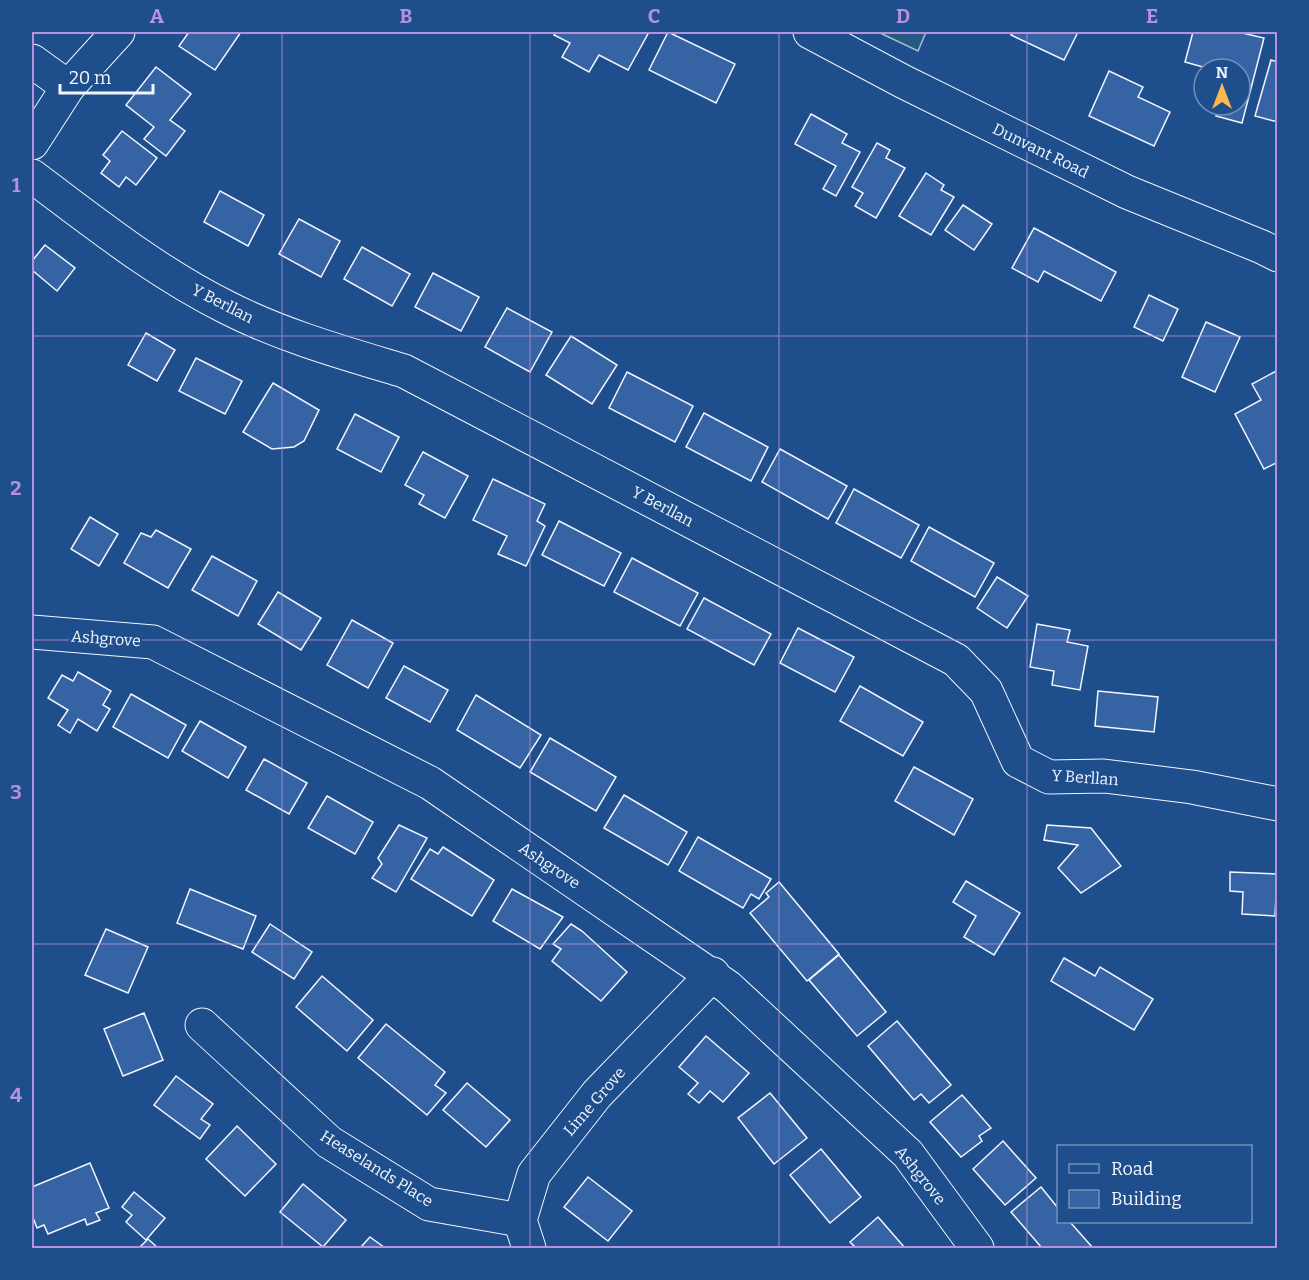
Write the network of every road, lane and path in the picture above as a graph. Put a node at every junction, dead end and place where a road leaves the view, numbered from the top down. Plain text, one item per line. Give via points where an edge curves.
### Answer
1 (118, 32) edge
2 (810, 32) edge
3 (32, 61) edge
4 (68, 87) junction
5 (32, 143) edge
6 (32, 176) edge
7 (1278, 255) edge
8 (32, 632) edge
9 (1278, 804) edge
10 (712, 974) junction
11 (202, 1025) dead end
12 (524, 1234) edge
13 (977, 1248) edge

1 - 4 street
2 - 7 street, Dunvant Road via 1128,192
3 - 4 street
4 - 5 street
6 - 9 street, Y Berllan via 144,260 228,309 321,346 404,371 956,660 986,691 1018,760 1049,777 1104,776
8 - 10 street, Ashgrove via 153,642 430,783
10 - 12 street, Lime Grove via 597,1094 534,1174
10 - 13 street, Ashgrove via 908,1154
11 - 12 street, Heaselands Place via 328,1142 429,1204

